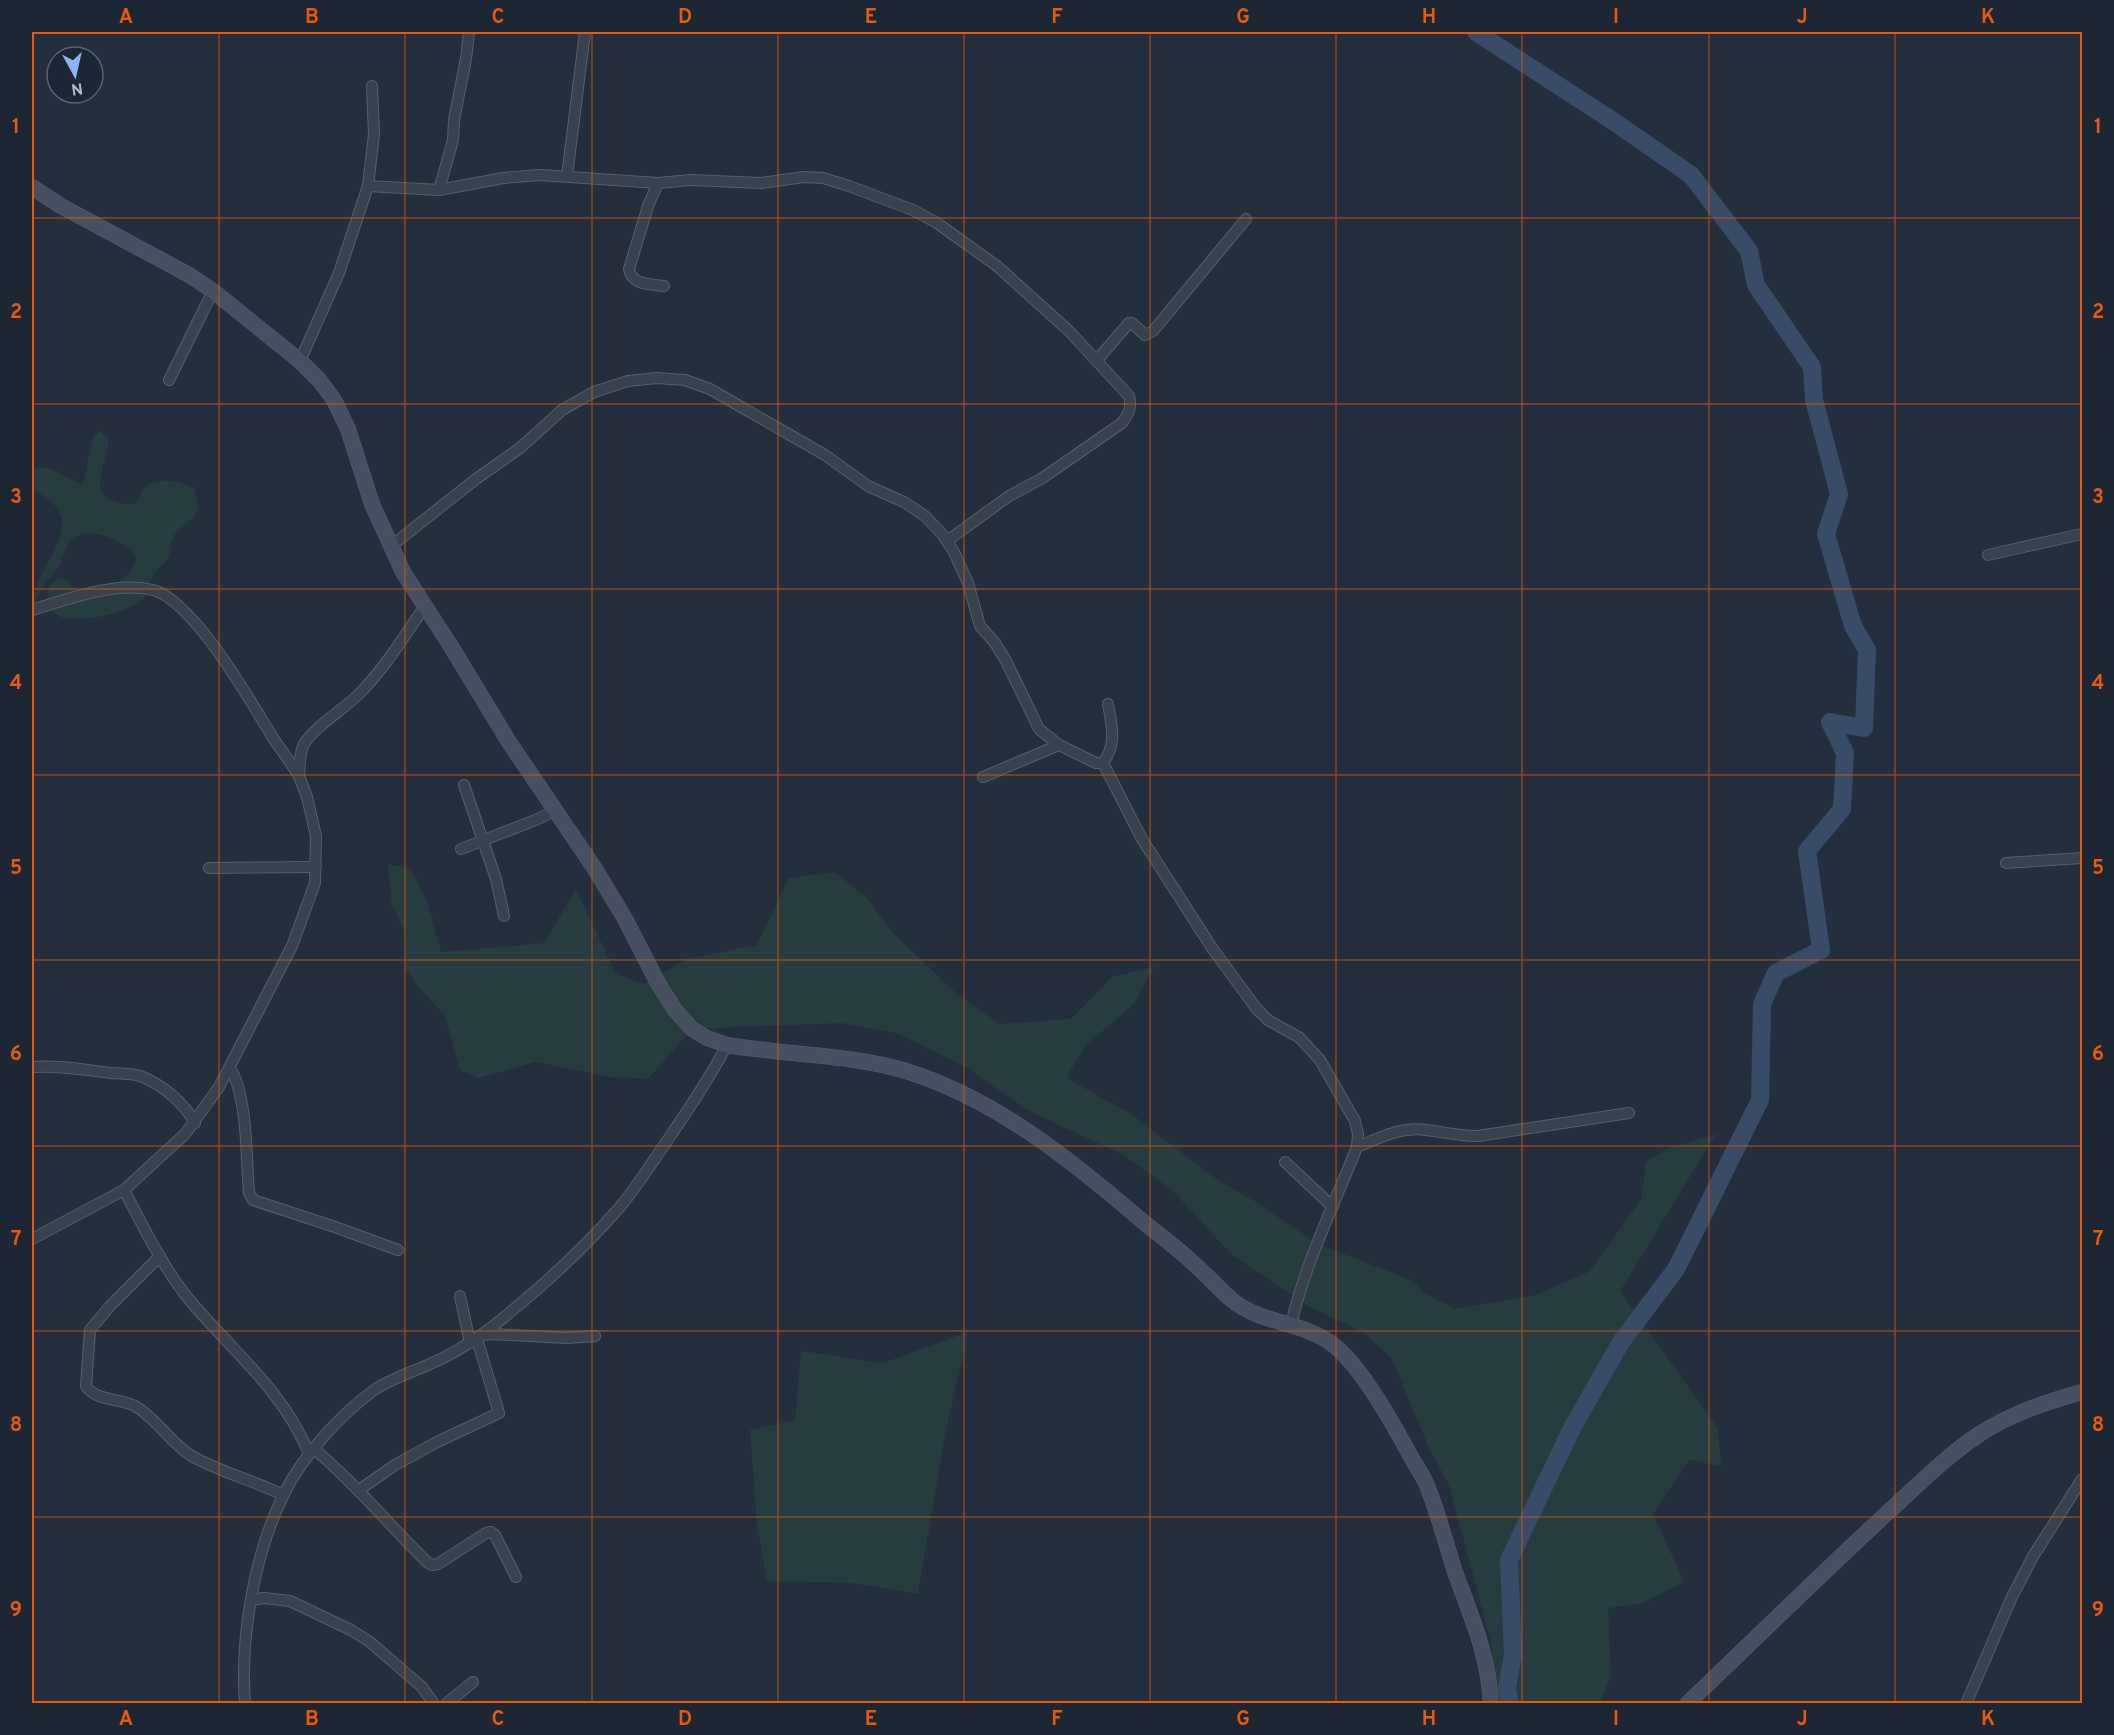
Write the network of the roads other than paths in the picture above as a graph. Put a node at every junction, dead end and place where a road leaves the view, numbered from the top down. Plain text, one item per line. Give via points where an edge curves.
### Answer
1 (469, 32) edge
2 (585, 32) edge
3 (372, 86) dead end
4 (567, 176) junction
5 (658, 183) junction
6 (368, 186) junction
7 (32, 187) edge
8 (439, 190) junction
9 (1246, 219) dead end
10 (664, 286) dead end
11 (213, 291) junction
12 (1097, 360) junction
13 (300, 361) junction
14 (169, 380) dead end
15 (2082, 534) edge
16 (947, 541) junction
17 (390, 547) junction
18 (1988, 555) dead end
19 (425, 606) junction
20 (32, 610) edge
21 (1108, 704) dead end
22 (1059, 745) junction
23 (1103, 763) junction
24 (299, 776) junction
25 (982, 777) dead end
26 (464, 785) dead end
27 (554, 811) junction
28 (483, 840) junction
29 (461, 849) dead end
30 (2082, 858) edge
31 (2006, 863) dead end
32 (316, 867) junction
33 (209, 868) dead end
34 (504, 916) dead end
35 (727, 1046) junction
36 (32, 1067) edge
37 (230, 1068) junction
38 (188, 1110) junction
39 (204, 1110) junction
40 (1629, 1113) dead end
41 (195, 1123) junction
42 (1357, 1147) junction
43 (1285, 1162) dead end
44 (124, 1190) junction
45 (1333, 1207) junction
46 (32, 1237) edge
47 (398, 1250) dead end
48 (160, 1256) junction
49 (460, 1296) dead end
50 (1291, 1325) junction
51 (595, 1336) dead end
52 (476, 1339) junction
53 (2082, 1392) edge
54 (311, 1451) junction
55 (2082, 1479) edge
56 (359, 1490) junction
57 (283, 1495) junction
58 (516, 1577) dead end
59 (252, 1600) junction
60 (472, 1682) dead end
61 (245, 1704) edge
62 (434, 1704) edge
63 (446, 1704) edge
64 (1491, 1704) edge
65 (1688, 1704) edge
66 (1966, 1704) edge

1 - 8 street via 453,140
2 - 4 street
3 - 6 street via 374,134
4 - 5 street
4 - 8 street via 503,178
5 - 10 street via 629,269 634,281
5 - 12 street via 761,183 815,177 913,210 938,223 997,266
6 - 8 street
6 - 13 street via 339,273
7 - 11 street
9 - 12 street via 1153,331 1145,335 1129,323
11 - 13 street
11 - 14 street
12 - 16 street via 1129,396 1130,412 1122,423
13 - 17 street via 320,381 342,415
15 - 18 street
16 - 17 street via 925,516 904,502 868,486 825,455 710,389 685,380 657,378 628,381 594,392 562,410 520,448
16 - 22 street via 968,583 980,626 1006,661 1039,729
17 - 19 street
19 - 24 street via 376,676 304,745
19 - 27 street
20 - 24 street via 109,589 134,588 166,595 221,656
21 - 23 street via 1113,737 1112,748
22 - 23 street
22 - 25 street
23 - 42 street via 1142,839 1212,948 1256,1008 1268,1020 1300,1038 1320,1060 1355,1121
24 - 32 street via 316,836
26 - 28 street
27 - 28 street
27 - 35 street via 595,869 675,1010 692,1029
28 - 29 street
28 - 34 street
30 - 31 street
32 - 33 street
32 - 37 street via 311,898 292,946
35 - 50 street via 870,1062 934,1081 972,1098 1018,1125 1099,1184 1249,1312
35 - 52 street via 689,1110 620,1207 537,1290
36 - 38 street via 141,1076 159,1085
37 - 39 street
37 - 47 street via 243,1110 249,1193 253,1200
38 - 39 street
38 - 41 street
39 - 41 street
40 - 42 street via 1478,1136 1408,1130
41 - 44 street
42 - 45 street
43 - 45 street
44 - 46 street
44 - 48 street
45 - 50 street
48 - 54 street via 191,1302 272,1391
48 - 57 street via 90,1330 86,1386 89,1392 137,1407 188,1453
49 - 52 street
50 - 64 street via 1334,1344 1352,1363 1428,1486 1475,1620 1486,1659
51 - 52 street via 492,1334
52 - 54 street via 374,1390
52 - 56 street via 499,1413 436,1442
53 - 65 street via 2014,1415 1953,1453
54 - 56 street
54 - 57 street
55 - 66 street via 2032,1558
56 - 58 street via 428,1563 438,1564 491,1532
57 - 59 street
59 - 61 street via 244,1668
59 - 62 street via 290,1601 351,1630 422,1687
60 - 63 street

